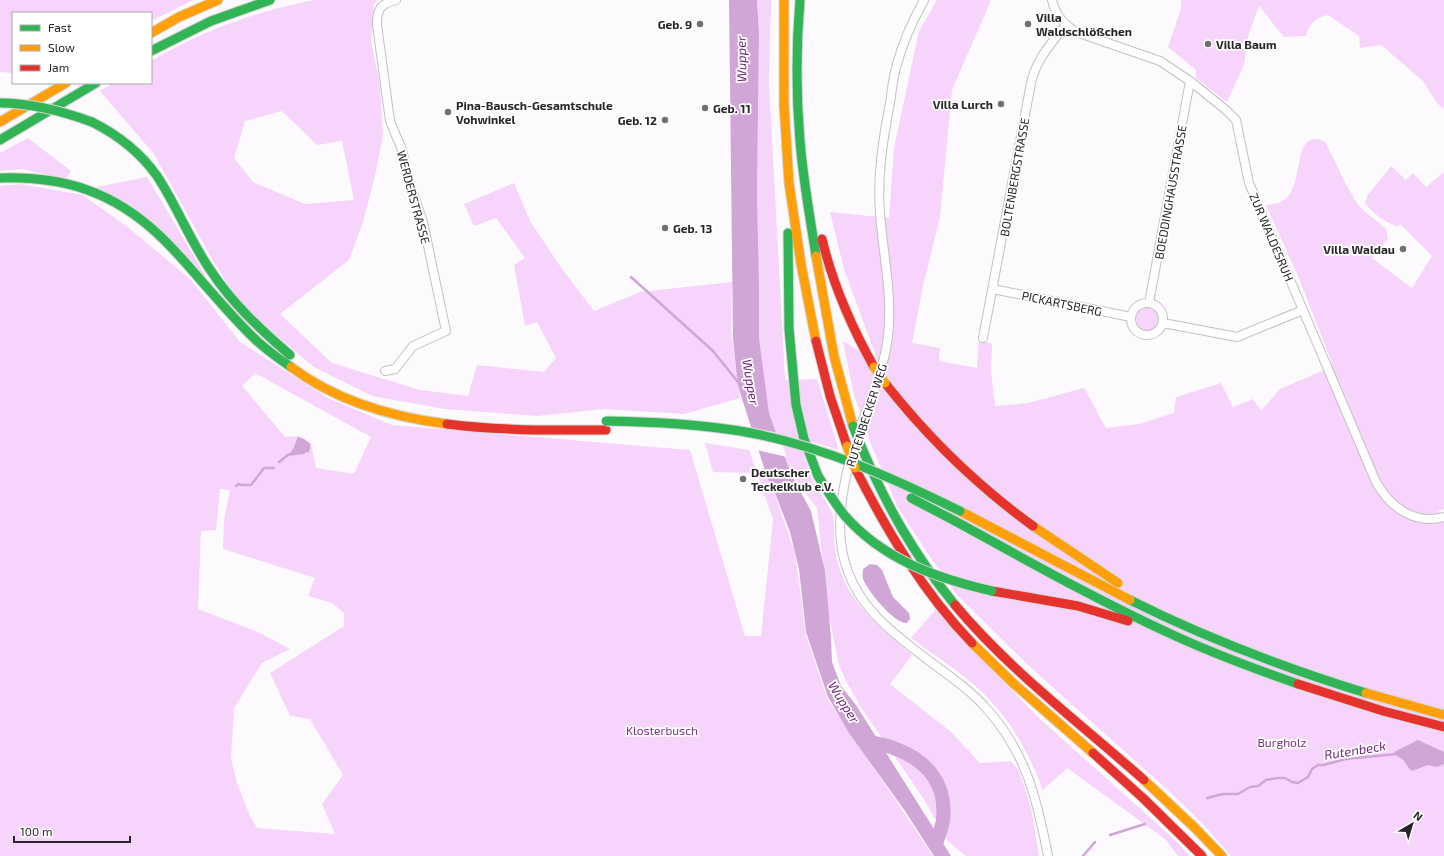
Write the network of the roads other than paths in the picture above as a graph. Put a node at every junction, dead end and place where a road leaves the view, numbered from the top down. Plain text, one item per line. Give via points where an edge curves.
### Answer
1 (218, 0) edge
2 (270, 0) edge
3 (396, 0) edge
4 (784, 0) edge
5 (800, 0) edge
6 (804, 0) edge
7 (924, 0) edge
8 (1052, 0) edge
9 (1066, 25) junction
10 (152, 31) edge
11 (152, 50) edge
12 (1190, 81) junction
13 (64, 84) edge
14 (94, 84) edge
15 (0, 103) edge
16 (0, 122) edge
17 (0, 140) edge
18 (0, 178) edge
19 (789, 183) junction
20 (993, 288) junction
21 (1150, 303) junction
22 (1303, 310) junction
23 (1131, 316) junction
24 (1163, 323) junction
25 (983, 338) dead end
26 (385, 371) dead end
27 (601, 423) junction
28 (758, 444) dead end
29 (781, 450) dead end
30 (819, 461) dead end
31 (842, 469) dead end
32 (892, 490) dead end
33 (906, 496) dead end
34 (1444, 517) edge
35 (1194, 630) junction
36 (1202, 648) junction
37 (1444, 715) edge
38 (1444, 727) edge
39 (1048, 856) edge
40 (1202, 856) edge
41 (1222, 856) edge

1 - 10 highway
2 - 11 highway via 211,21
3 - 26 street, WERDERSTRASSE via 383,5 377,13 390,121 402,150 423,222 446,331 413,346 395,369
4 - 19 highway via 784,106
5 - 41 highway, bridge via 797,33 798,110 818,273 840,380 853,426 882,493 922,562 991,644 1147,783
6 - 35 highway, bridge via 801,69 803,112 818,220 835,286 854,331 874,367 913,418 942,450 1014,512 1122,585 1173,612
7 - 39 street, RUTENBECKER WEG via 907,34 897,64 881,148 879,190 890,318 888,342 876,387 848,465 840,522 842,554 847,572 860,597 877,618 976,697 1008,736 1018,752 1032,786
8 - 9 street, ZUR WALDESRUH via 1056,12
9 - 12 street, ZUR WALDESRUH via 1076,32 1160,61
9 - 20 street, BOLTENBERGSTRASSE via 1046,49 1034,70
12 - 21 street, BOEDDINGHAUSSTRASSE
12 - 22 street, ZUR WALDESRUH via 1226,110 1238,124 1249,183
13 - 16 highway
14 - 17 highway
15 - 27 highway, bridge via 16,103 63,111 92,122 121,139 148,164 200,254 236,304 292,357 332,382 390,405 419,411 500,420
18 - 27 highway via 37,177 64,182 104,196 129,210 160,237 266,350 308,380 335,394 394,415 460,426 513,429
19 - 36 highway, bridge via 784,200 788,243 791,361 796,405 804,439 818,476 846,516 880,548 924,572 992,591 1102,612 1180,644
19 - 40 highway, bridge via 813,330 830,396 855,468 902,555 959,630 1014,684 1137,792
20 - 23 street, PICKARTSBERG
20 - 25 street, BOLTENBERGSTRASSE
21 - 23 street via 1140,305
21 - 24 street via 1161,310
22 - 24 street via 1237,337
22 - 34 street, ZUR WALDESRUH via 1382,492 1395,506 1412,516 1429,519
23 - 24 street via 1133,327 1137,332 1147,336 1157,332
27 - 28 highway
27 - 35 highway, bridge via 670,422 752,433 864,467 960,511
29 - 30 highway
31 - 32 highway
33 - 36 highway, bridge via 1050,573
35 - 37 highway via 1277,664 1338,685
36 - 38 highway via 1334,696 1400,717

